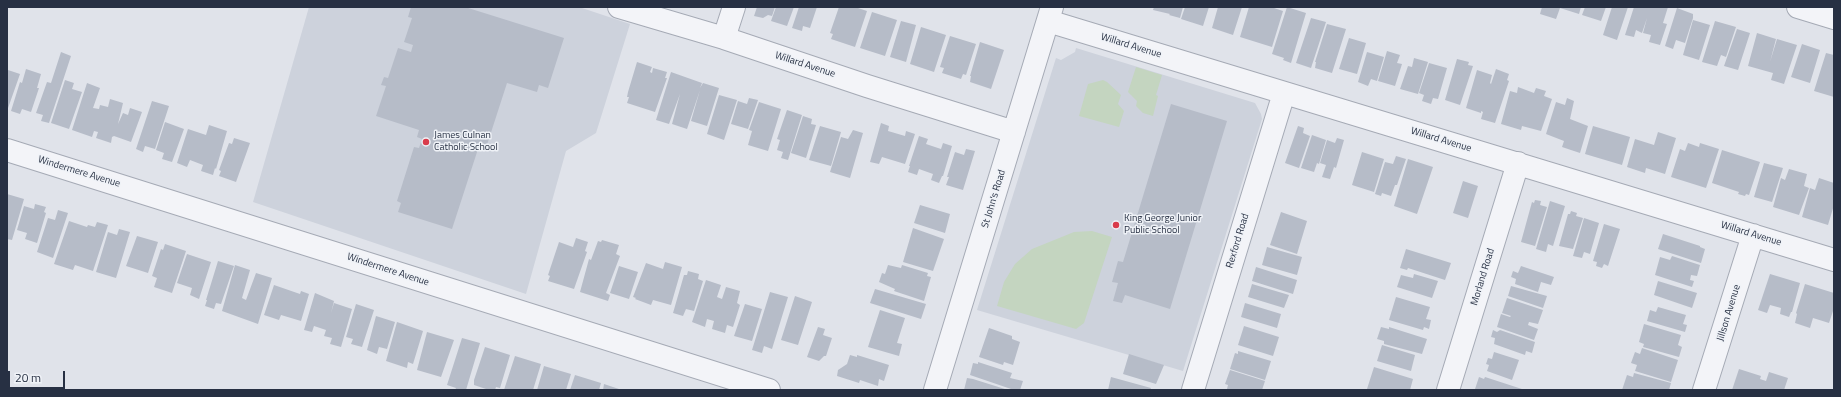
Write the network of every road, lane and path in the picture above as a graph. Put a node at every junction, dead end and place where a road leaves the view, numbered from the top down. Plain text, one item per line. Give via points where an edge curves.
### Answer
1 (619, 7) edge
2 (734, 7) edge
3 (1798, 7) edge
4 (1050, 14) edge
5 (1834, 18) edge
6 (724, 38) junction
7 (1284, 93) junction
8 (1014, 132) junction
9 (7, 150) edge
10 (1518, 163) junction
11 (1753, 235) junction
12 (1834, 260) edge
13 (769, 390) edge
14 (935, 390) edge
15 (1193, 390) edge
16 (1448, 390) edge
17 (1704, 390) edge

1 - 6 street, Willard Avenue
2 - 6 street
3 - 5 street
4 - 7 street, Willard Avenue
4 - 8 street, St John's Road
6 - 8 street, Willard Avenue
7 - 10 street, Willard Avenue
7 - 15 street, Rexford Road
8 - 14 street, St John's Road
9 - 13 street, Windermere Avenue
10 - 11 street, Willard Avenue
10 - 16 street, Morland Road
11 - 12 street, Willard Avenue
11 - 17 street, Jillson Avenue

